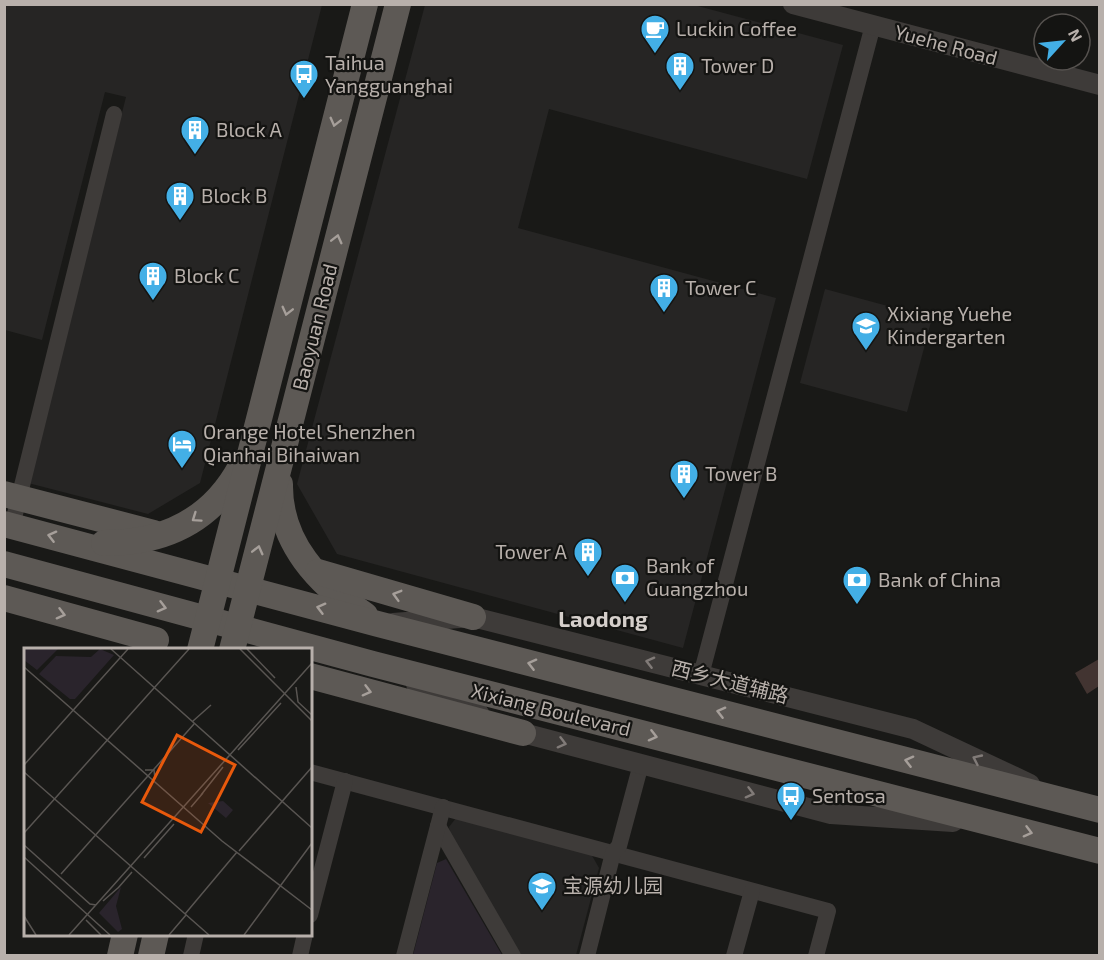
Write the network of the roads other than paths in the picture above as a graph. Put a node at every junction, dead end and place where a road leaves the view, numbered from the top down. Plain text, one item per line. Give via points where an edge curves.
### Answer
1 (793, 4) edge
2 (365, 5) edge
3 (397, 11) edge
4 (873, 25) junction
5 (1100, 85) edge
6 (114, 114) dead end
7 (255, 439) junction
8 (284, 444) junction
9 (12, 496) edge
10 (7, 523) edge
11 (163, 536) junction
12 (81, 544) junction
13 (4, 564) edge
14 (315, 572) junction
15 (218, 580) junction
16 (80, 584) junction
17 (248, 589) junction
18 (4, 598) edge
19 (473, 617) junction
20 (208, 619) junction
21 (378, 624) junction
22 (235, 638) edge
23 (159, 645) edge
24 (201, 648) edge
25 (288, 648) edge
26 (312, 653) edge
27 (312, 661) edge
28 (373, 664) junction
29 (700, 675) junction
30 (312, 677) edge
31 (523, 733) junction
32 (641, 764) junction
33 (312, 773) edge
34 (345, 781) junction
35 (1088, 805) edge
36 (443, 807) junction
37 (996, 824) junction
38 (438, 826) junction
39 (1060, 841) junction
40 (1100, 851) edge
41 (613, 853) junction
42 (1100, 865) edge
43 (752, 891) junction
44 (312, 907) edge
45 (125, 936) edge
46 (156, 936) edge
47 (196, 936) edge
48 (305, 936) edge
49 (120, 956) edge
50 (151, 956) edge
51 (191, 956) edge
52 (300, 956) edge
53 (404, 956) edge
54 (513, 956) edge
55 (587, 956) edge
56 (734, 956) edge
57 (816, 956) edge

1 - 4 street, Yuehe Road
2 -> 7 main road, Baoyuan Road
8 -> 3 main road, Baoyuan Road
4 - 5 street, Yuehe Road
4 - 29 street
6 - 9 street
7 -> 11 main road via 218,500 201,516
7 - 15 main road, Baoyuan Road
8 - 14 main road via 279,486 281,508 299,554
17 -> 8 main road, Baoyuan Road
9 - 10 street
9 - 11 main road
12 -> 10 main road, Xixiang Boulevard
11 - 12 main road
12 - 15 main road, Xixiang Boulevard
13 - 16 main road, Xixiang Boulevard
19 -> 14 main road
14 - 21 main road
15 - 17 main road, Xixiang Boulevard
15 - 20 main road, Baoyuan Road
16 -> 20 main road, Xixiang Boulevard
16 - 23 main road via 132,613
21 -> 17 main road, Xixiang Boulevard
17 - 22 main road, Baoyuan Road
18 -> 23 main road
19 - 21 street, 西乡大道辅路
29 -> 19 street, 西乡大道辅路
20 - 22 main road, Xixiang Boulevard
20 - 24 main road, Baoyuan Road
35 -> 21 main road, Xixiang Boulevard
22 - 25 main road, Xixiang Boulevard
26 - 28 main road, Xixiang Boulevard
27 - 28 main road
28 - 31 street
28 -> 37 main road, Xixiang Boulevard
35 -> 29 street, 西乡大道辅路 via 914,729
30 -> 31 main road
31 -> 32 street
32 -> 37 street via 831,814
32 - 41 street via 619,846
33 - 34 street
34 - 36 street
34 - 44 street
36 - 38 street
36 - 41 street
37 -> 39 main road, Xixiang Boulevard
38 - 53 street
38 - 54 street
39 - 40 main road, Xixiang Boulevard
39 - 42 main road
41 - 43 street
41 - 55 street
43 - 56 street
43 - 57 street via 828,911
45 - 49 main road
46 - 50 main road
47 - 51 street
48 - 52 street

